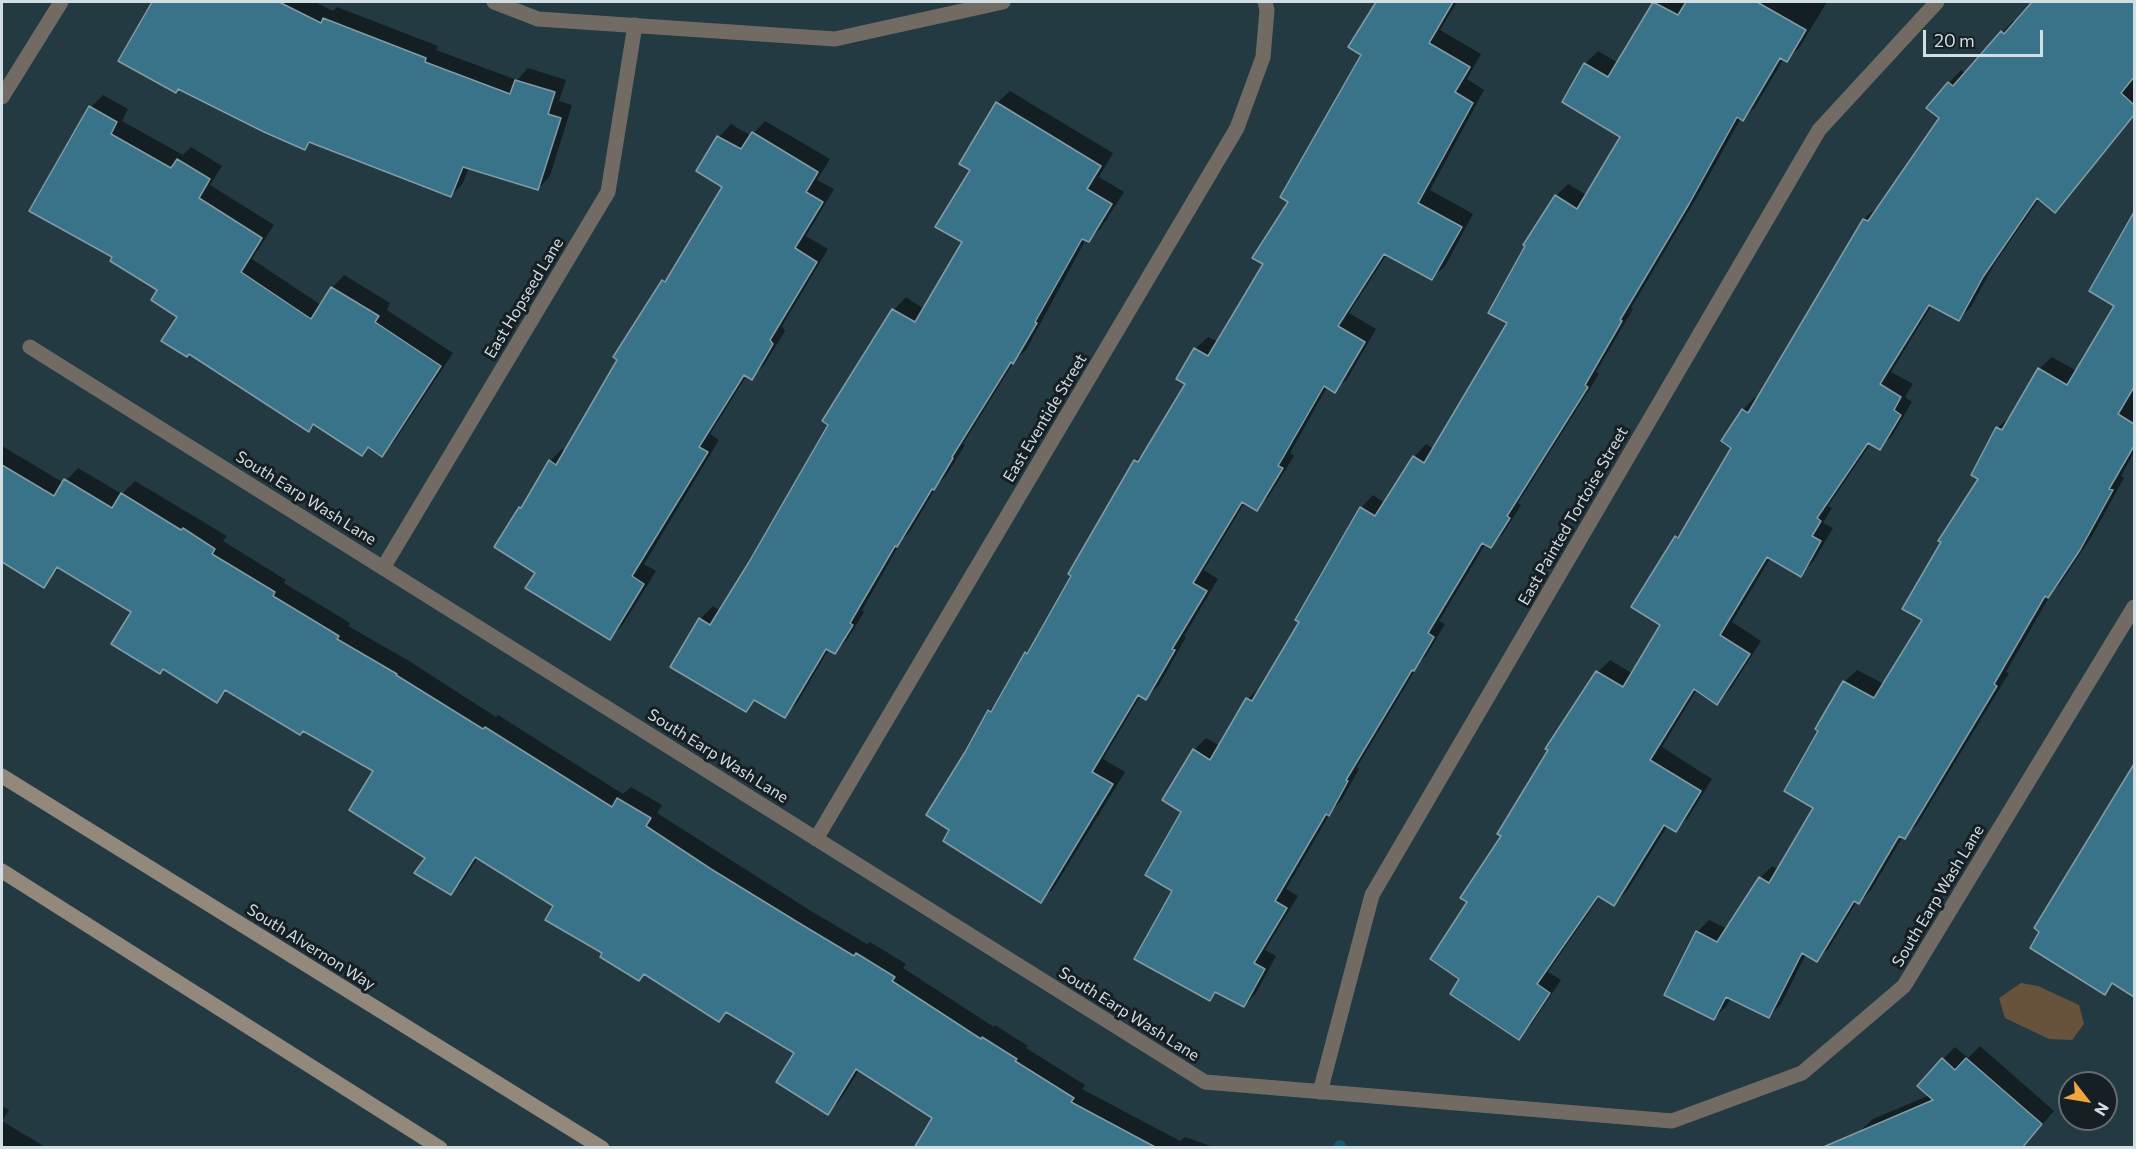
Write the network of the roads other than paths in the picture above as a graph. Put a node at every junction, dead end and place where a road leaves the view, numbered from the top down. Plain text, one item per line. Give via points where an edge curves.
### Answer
1 (61, 2) edge
2 (494, 2) edge
3 (1003, 2) edge
4 (1265, 2) edge
5 (1937, 2) edge
6 (635, 25) junction
7 (2, 97) edge
8 (30, 347) dead end
9 (383, 568) junction
10 (2134, 607) edge
11 (2, 776) edge
12 (816, 839) junction
13 (2, 871) edge
14 (1320, 1092) junction
15 (440, 1148) edge
16 (602, 1148) edge

1 - 7 street
2 - 6 street via 538,19
3 - 6 street via 835,39
4 - 12 street, East Eventide Street via 1263,57 1237,128
5 - 14 street, East Painted Tortoise Street via 1819,130 1372,895
6 - 9 street, East Hopseed Lane via 608,192
8 - 9 street, South Earp Wash Lane
9 - 12 street, South Earp Wash Lane
10 - 14 street, South Earp Wash Lane via 1904,986 1802,1072 1672,1121
11 - 16 main road, South Alvernon Way
12 - 14 street, South Earp Wash Lane via 1204,1083
13 - 15 main road

